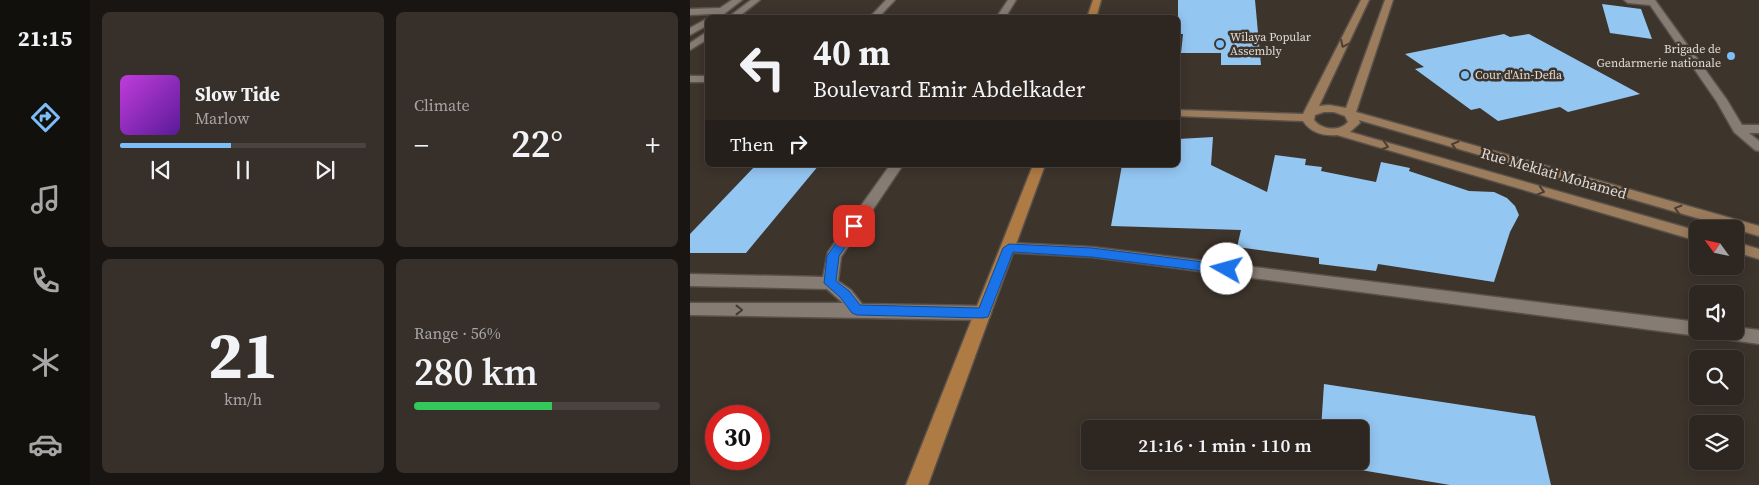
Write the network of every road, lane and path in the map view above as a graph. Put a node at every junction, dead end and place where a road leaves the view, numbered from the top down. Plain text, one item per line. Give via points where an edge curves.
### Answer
1 (738, 0) edge
2 (756, 0) edge
3 (891, 0) edge
4 (1012, 0) edge
5 (1097, 0) edge
6 (1365, 0) edge
7 (1389, 0) edge
8 (1628, 0) edge
9 (1652, 2) edge
10 (721, 11) junction
11 (690, 12) edge
12 (716, 15) edge
13 (735, 15) edge
14 (876, 15) edge
15 (1002, 15) edge
16 (1092, 15) edge
17 (705, 22) edge
18 (690, 32) edge
19 (705, 36) edge
20 (690, 47) edge
21 (690, 79) edge
22 (705, 79) edge
23 (1180, 113) edge
24 (1350, 114) junction
25 (1308, 116) junction
26 (1738, 129) junction
27 (1759, 129) edge
28 (1338, 132) junction
29 (1759, 147) edge
30 (896, 167) edge
31 (1039, 167) edge
32 (1759, 231) edge
33 (1689, 233) edge
34 (1009, 248) junction
35 (1744, 250) edge
36 (1759, 254) edge
37 (690, 280) edge
38 (830, 283) junction
39 (690, 309) edge
40 (857, 310) junction
41 (983, 313) junction
42 (1689, 328) edge
43 (1744, 335) edge
44 (1759, 337) edge
45 (917, 485) edge

1 - 10 street
2 - 13 street
3 - 14 street
4 - 15 street
5 - 16 main road
6 -> 25 street
7 - 24 street
8 - 9 street
9 - 26 street via 1723,102
10 - 11 street
10 - 12 street
17 - 18 street
19 - 20 street
21 - 22 street
23 - 25 street
24 - 25 street, Rue Meklati Mohamed via 1332,108 1316,110
24 - 28 street via 1352,127
32 -> 24 street, Rue Meklati Mohamed
25 - 28 street, Rue Meklati Mohamed via 1308,122 1316,128
26 - 27 street
26 - 29 street
28 -> 33 street, Rue Meklati Mohamed
30 - 38 street via 833,256
31 - 34 main road
34 - 41 main road
34 - 42 street via 1092,252
35 - 36 street
37 - 38 street
38 - 40 street via 845,294
39 -> 40 street
40 - 41 street
41 - 45 main road
43 - 44 street

